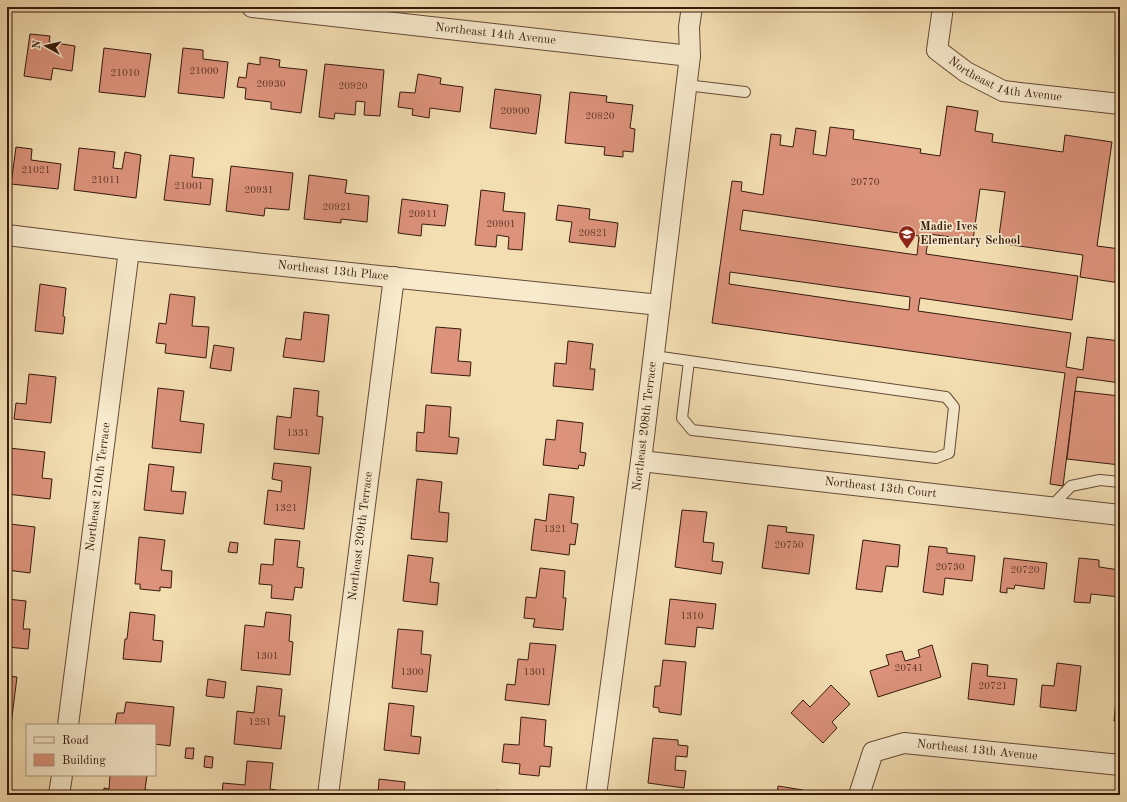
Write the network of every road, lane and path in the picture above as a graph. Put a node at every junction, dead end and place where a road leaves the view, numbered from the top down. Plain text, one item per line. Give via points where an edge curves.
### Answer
1 (252, 7) edge
2 (692, 7) edge
3 (943, 7) edge
4 (690, 56) junction
5 (686, 85) junction
6 (745, 92) dead end
7 (1120, 104) edge
8 (7, 235) edge
9 (129, 250) junction
10 (394, 277) junction
11 (660, 305) junction
12 (654, 356) junction
13 (689, 361) junction
14 (641, 461) junction
15 (1120, 482) edge
16 (1051, 507) junction
17 (1120, 515) edge
18 (68, 724) edge
19 (1120, 765) edge
20 (62, 776) edge
21 (859, 792) edge
22 (59, 795) edge
23 (328, 795) edge
24 (596, 795) edge

1 - 4 street, Northeast 14th Avenue
2 - 4 street via 689,27
3 - 7 street, Northeast 14th Avenue via 937,50 966,72 1003,91
4 - 5 street, Northeast 208th Terrace
5 - 6 lane
5 - 11 street, Northeast 208th Terrace
8 - 9 street, Northeast 13th Place
9 - 10 street, Northeast 13th Place
9 - 18 street, Northeast 210th Terrace
10 - 11 street, Northeast 13th Place
10 - 23 street, Northeast 209th Terrace
11 - 12 street, Northeast 208th Terrace
12 - 13 lane
12 - 14 street, Northeast 208th Terrace
13 - 13 lane via 946,396 954,407 949,453 936,458 692,430 682,418
14 - 16 street, Northeast 13th Court
14 - 24 street, Northeast 208th Terrace
15 - 16 lane via 1100,480 1071,486
16 - 17 street, Northeast 13th Court
19 - 21 street, Northeast 13th Avenue via 904,743 873,752
20 - 22 street

